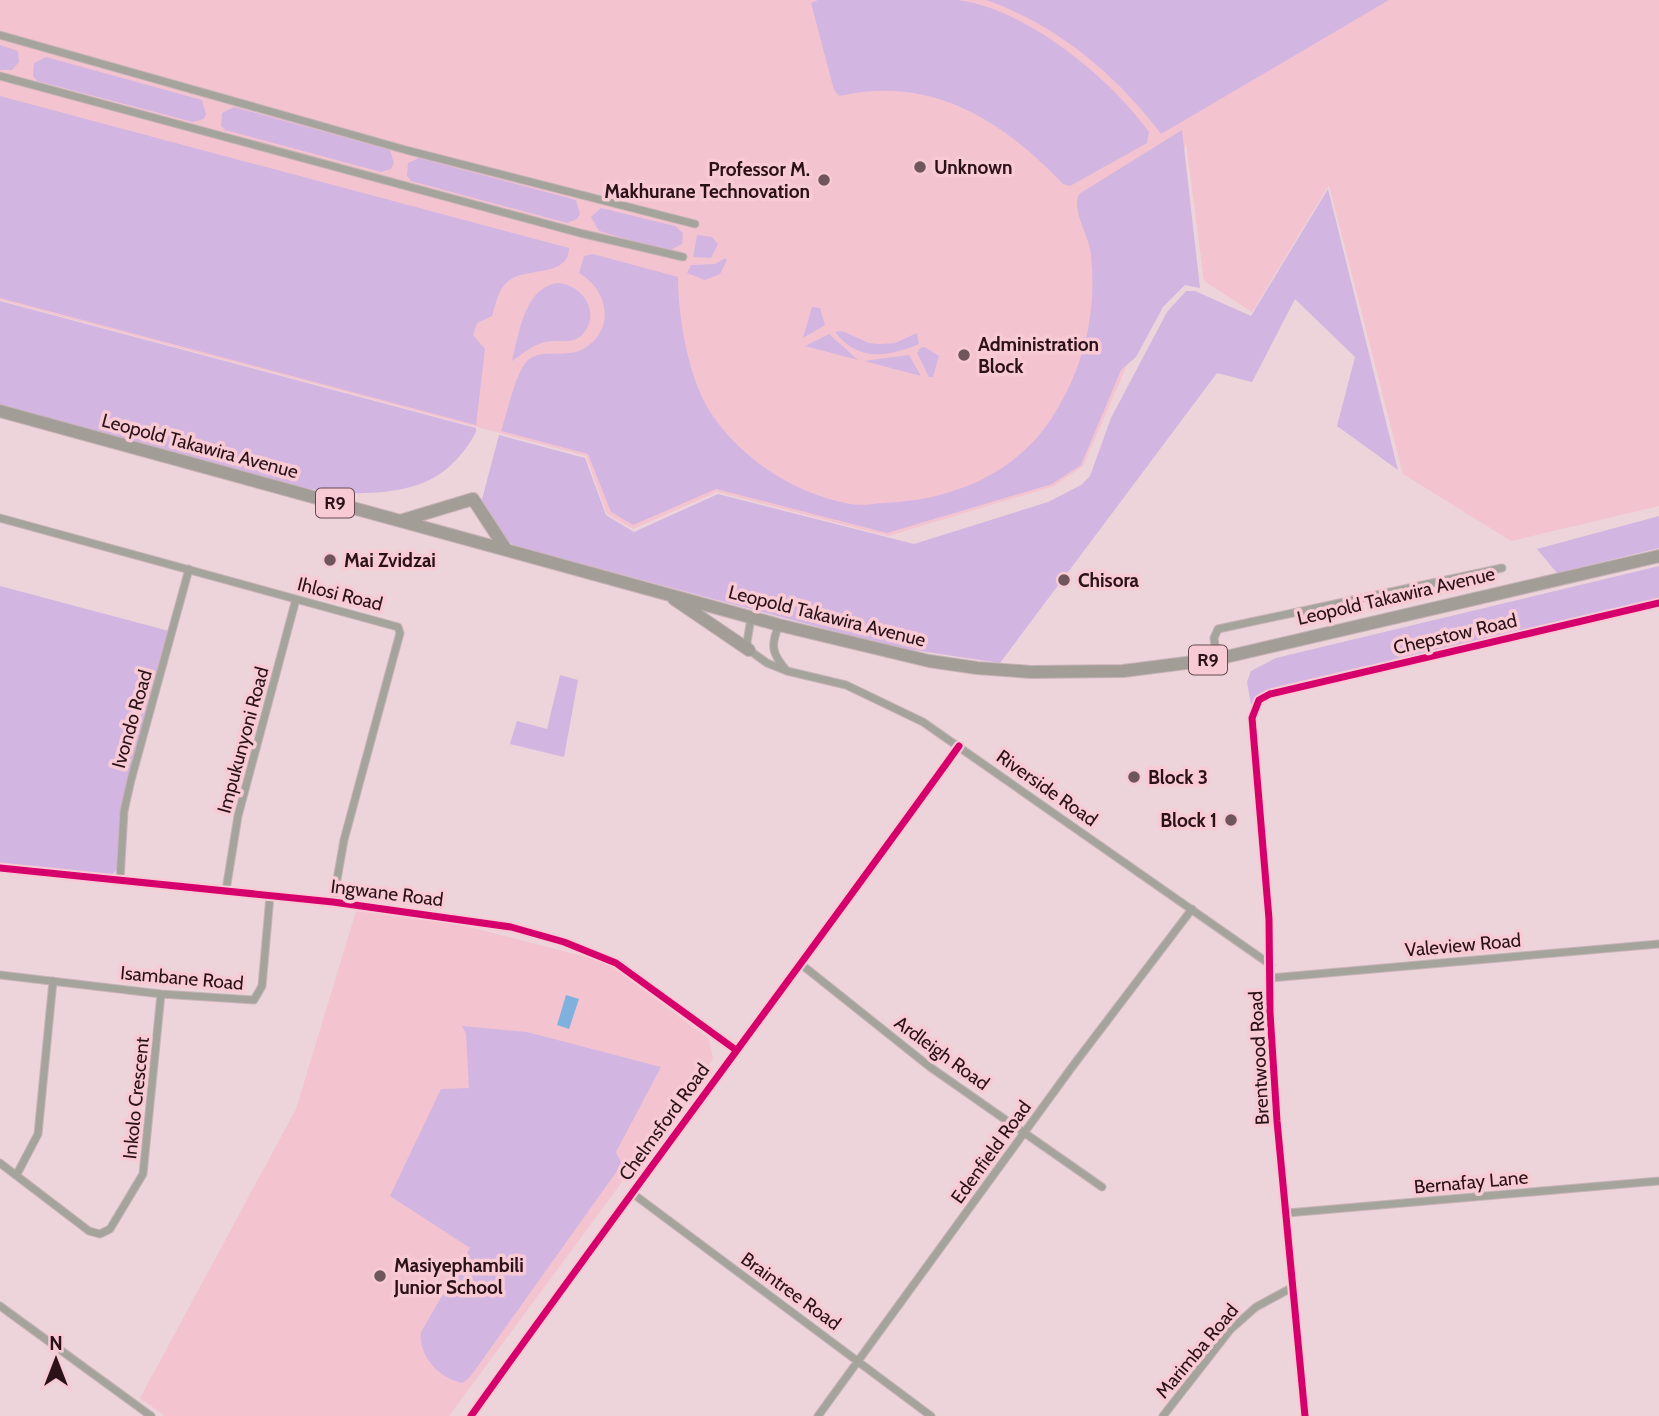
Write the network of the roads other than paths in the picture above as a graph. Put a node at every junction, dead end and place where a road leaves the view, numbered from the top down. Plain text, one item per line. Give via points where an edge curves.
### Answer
1 (0, 35) edge
2 (0, 76) edge
3 (695, 224) dead end
4 (683, 257) dead end
5 (0, 411) edge
6 (0, 518) edge
7 (399, 521) junction
8 (506, 549) junction
9 (1659, 556) edge
10 (1502, 568) dead end
11 (189, 569) junction
12 (669, 596) junction
13 (296, 599) junction
14 (1659, 603) edge
15 (751, 618) junction
16 (779, 625) junction
17 (749, 650) junction
18 (1217, 659) junction
19 (787, 671) junction
20 (1259, 700) joint
21 (959, 746) junction
22 (0, 868) edge
23 (120, 880) junction
24 (226, 890) junction
25 (270, 895) junction
26 (333, 902) junction
27 (1192, 909) junction
28 (1659, 944) edge
29 (802, 965) junction
30 (1271, 965) junction
31 (0, 975) edge
32 (1270, 978) junction
33 (54, 981) junction
34 (161, 994) junction
35 (736, 1051) junction
36 (1025, 1132) junction
37 (0, 1163) edge
38 (17, 1174) junction
39 (1659, 1181) edge
40 (1102, 1187) dead end
41 (632, 1193) junction
42 (1287, 1213) junction
43 (1293, 1287) junction
44 (0, 1306) edge
45 (858, 1360) junction
46 (152, 1416) edge
47 (471, 1416) edge
48 (818, 1416) edge
49 (931, 1416) edge
50 (1163, 1416) edge
51 (1304, 1416) edge

1 - 3 street via 406,150
2 - 4 street
5 - 7 highway, Leopold Takawira Avenue / R9
6 - 11 street, Ihlosi Road
7 - 8 highway, Leopold Takawira Avenue / R9
7 - 8 highway via 473,499
8 - 12 highway, Leopold Takawira Avenue / R9
9 - 18 highway, Leopold Takawira Avenue / R9
10 - 18 street via 1218,629 1214,638
11 - 13 street, Ihlosi Road
11 - 23 street, Ivondo Road via 131,779
12 - 15 highway, Leopold Takawira Avenue / R9
12 - 17 highway
13 - 24 street, Impukunyoni Road via 239,816
13 - 26 street, Ihlosi Road via 395,624 400,633 344,840
14 - 20 street, Chepstow Road
15 - 16 highway, Leopold Takawira Avenue / R9
15 - 17 street
16 - 18 highway, Leopold Takawira Avenue / R9 via 929,660 1031,673 1124,671
16 - 19 street via 772,649
17 - 19 street, Riverside Road
19 - 21 street, Riverside Road via 864,692
20 - 30 street, Brentwood Road via 1252,718
21 - 27 street, Riverside Road
21 - 29 street, Chelmsford Road
22 - 23 street, Ingwane Road
23 - 24 street, Ingwane Road
24 - 25 street, Ingwane Road
25 - 26 street, Ingwane Road
25 - 34 street, Isambane Road via 258,997 248,1001
26 - 35 street, Ingwane Road via 482,922 564,942 617,963
27 - 30 street, Riverside Road
27 - 36 street, Edenfield Road
28 - 32 street, Valeview Road
29 - 35 street, Chelmsford Road
29 - 36 street, Ardleigh Road via 930,1067
30 - 32 street, Brentwood Road
31 - 33 street, Isambane Road
32 - 42 street, Brentwood Road
33 - 34 street, Isambane Road
33 - 38 street via 38,1134
34 - 38 street, Inkolo Crescent via 147,1157 132,1195 110,1228 100,1234 89,1231
35 - 41 street, Chelmsford Road
36 - 40 street, Ardleigh Road
36 - 45 street, Edenfield Road
37 - 38 street, Inkolo Crescent
39 - 42 street, Bernafay Lane
41 - 45 street, Braintree Road
41 - 47 street, Chelmsford Road
42 - 43 street, Brentwood Road
43 - 50 street, Marimba Road via 1256,1307 1230,1330
43 - 51 street, Brentwood Road
44 - 46 street
45 - 48 street, Edenfield Road
45 - 49 street, Braintree Road

